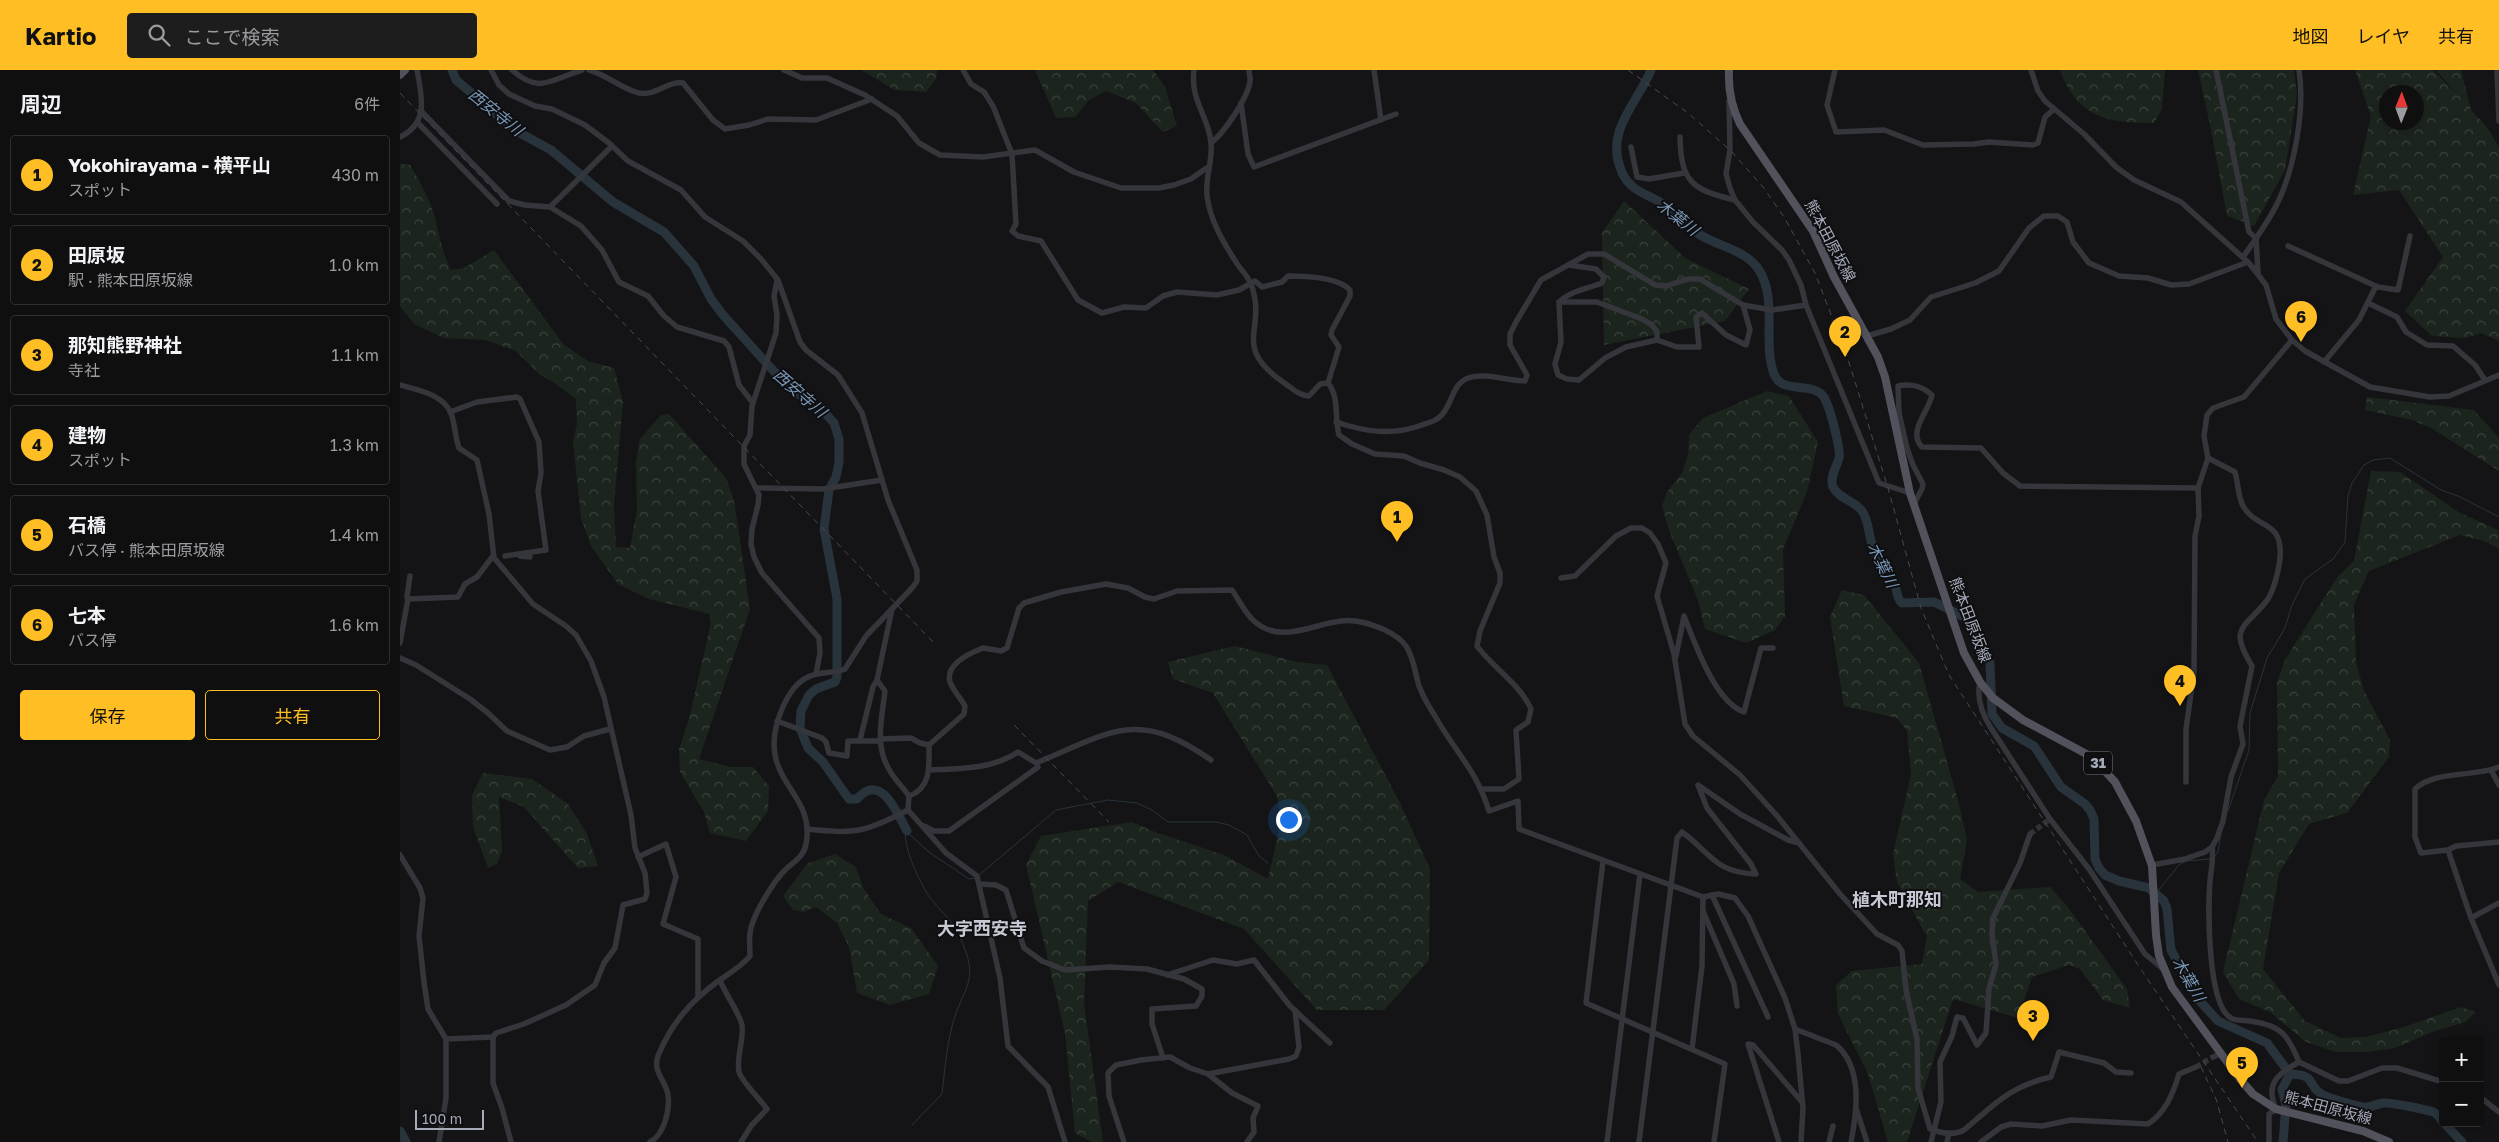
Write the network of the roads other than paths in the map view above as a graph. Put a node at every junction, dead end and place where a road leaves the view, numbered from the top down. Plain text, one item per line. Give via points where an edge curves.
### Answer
1 (405, 70) edge
2 (417, 70) edge
3 (491, 70) edge
4 (512, 70) edge
5 (582, 70) edge
6 (589, 70) edge
7 (784, 70) edge
8 (963, 70) edge
9 (1194, 70) edge
10 (1249, 70) edge
11 (1374, 70) edge
12 (1729, 70) edge
13 (1835, 70) edge
14 (2031, 70) edge
15 (2216, 70) edge
16 (2299, 70) edge
17 (2497, 70) edge
18 (400, 76) edge
19 (1729, 90) junction
20 (872, 99) junction
21 (1241, 103) junction
22 (2053, 110) junction
23 (421, 111) junction
24 (1396, 114) dead end
25 (1381, 120) junction
26 (2499, 121) edge
27 (418, 123) junction
28 (400, 137) edge
29 (1680, 137) dead end
30 (1211, 143) junction
31 (612, 146) junction
32 (1631, 147) dead end
33 (1012, 154) junction
34 (1208, 168) junction
35 (1684, 173) junction
36 (1735, 200) junction
37 (497, 204) dead end
38 (550, 206) junction
39 (2410, 236) dead end
40 (2256, 238) junction
41 (2288, 246) dead end
42 (2246, 260) junction
43 (1569, 265) junction
44 (2258, 273) junction
45 (778, 280) junction
46 (1250, 283) junction
47 (2376, 286) junction
48 (1559, 302) junction
49 (2368, 303) junction
50 (1743, 305) junction
51 (1806, 305) junction
52 (1868, 336) junction
53 (1657, 340) junction
54 (2292, 340) junction
55 (2324, 362) junction
56 (2499, 375) edge
57 (2485, 380) junction
58 (1328, 383) junction
59 (400, 384) edge
60 (753, 403) junction
61 (450, 412) junction
62 (1336, 422) junction
63 (2208, 458) junction
64 (882, 480) junction
65 (756, 488) junction
66 (2198, 488) junction
67 (1910, 493) junction
68 (1914, 504) junction
69 (493, 557) junction
70 (410, 576) dead end
71 (1561, 578) dead end
72 (405, 598) edge
73 (892, 607) junction
74 (400, 644) edge
75 (1773, 648) dead end
76 (400, 658) edge
77 (1675, 663) junction
78 (816, 674) junction
79 (877, 680) junction
80 (1980, 682) junction
81 (777, 721) junction
82 (610, 728) junction
83 (860, 740) junction
84 (880, 740) junction
85 (929, 745) junction
86 (1211, 760) dead end
87 (1038, 767) dead end
88 (2499, 767) edge
89 (929, 770) junction
90 (2491, 770) junction
91 (2186, 782) dead end
92 (2499, 785) edge
93 (1482, 789) junction
94 (909, 796) junction
95 (908, 810) junction
96 (921, 824) junction
97 (807, 829) junction
98 (2030, 834) tunnel mouth
99 (2499, 842) edge
100 (1800, 843) junction
101 (2212, 847) junction
102 (2448, 850) junction
103 (400, 855) edge
104 (638, 857) junction
105 (1603, 860) junction
106 (2152, 865) junction
107 (1640, 874) junction
108 (980, 884) junction
109 (1671, 885) junction
110 (1712, 895) junction
111 (1703, 897) junction
112 (2499, 904) edge
113 (1702, 910) junction
114 (2471, 918) junction
115 (2165, 970) junction
116 (1165, 975) junction
117 (720, 980) junction
118 (2499, 985) edge
119 (698, 996) junction
120 (1738, 1006) dead end
121 (1295, 1010) junction
122 (1768, 1017) dead end
123 (1623, 1020) junction
124 (1795, 1030) junction
125 (1653, 1032) junction
126 (493, 1037) junction
127 (446, 1039) junction
128 (1330, 1043) dead end
129 (1692, 1049) junction
130 (2222, 1053) junction
131 (2213, 1057) tunnel mouth
132 (1163, 1058) junction
133 (2299, 1062) junction
134 (2196, 1067) tunnel mouth
135 (2131, 1072) dead end
136 (1208, 1074) junction
137 (2439, 1081) edge
138 (2484, 1100) edge
139 (1802, 1102) junction
140 (1856, 1108) junction
141 (2278, 1110) junction
142 (2499, 1112) edge
143 (1833, 1126) dead end
144 (1932, 1130) junction
145 (1949, 1133) junction
146 (1831, 1140) edge
147 (439, 1142) edge
148 (511, 1142) edge
149 (650, 1142) edge
150 (741, 1142) edge
151 (1065, 1142) edge
152 (1124, 1142) edge
153 (1247, 1142) edge
154 (1607, 1142) edge
155 (1639, 1142) edge
156 (1714, 1142) edge
157 (1779, 1142) edge
158 (1801, 1142) edge
159 (1851, 1142) edge
160 (1867, 1142) edge
161 (1931, 1142) edge
162 (1947, 1142) edge
163 (1981, 1142) edge
164 (2269, 1142) edge
165 (2389, 1142) edge

1 - 18 main road
2 - 23 street
3 - 31 street via 499,85 509,94 585,125
4 - 5 street via 527,83 535,84
6 - 20 street via 638,93 653,93 670,84 683,83 713,120 725,129 749,126 768,119 816,120
7 - 20 street via 802,78 827,78
8 - 33 street via 970,84 984,92
9 - 30 street via 1194,96
10 - 21 street via 1250,82
11 - 25 street
12 - 19 main road, 熊本田原坂線 / 31
13 - 22 street via 1827,106 1836,132 1884,130 1923,145 1989,142 2033,145 2038,143 2045,118
14 - 22 street via 2038,91
15 - 40 street via 2249,232
16 - 40 street via 2301,105 2289,172 2277,204
17 - 26 street
19 - 36 street via 1730,150 1726,174
19 - 52 main road, 熊本田原坂線 / 31 via 1740,124 1813,230 1834,277
20 - 33 street via 897,116 919,143 940,155 983,157
21 - 25 street via 1248,154 1254,167
21 - 30 street via 1224,130
22 - 42 street via 2084,134 2116,167 2134,180 2181,202
23 - 27 street
23 - 38 street via 509,201
24 - 25 street
27 - 28 street
27 - 37 street
29 - 35 street
30 - 34 street
31 - 38 street
31 - 45 street via 628,161 682,190 705,217 743,241
32 - 35 street via 1637,177 1649,179
33 - 34 street via 1035,150 1074,172 1121,188 1174,185
33 - 46 street via 1016,224 1012,231 1018,236 1041,241 1085,306 1102,313 1124,307 1146,308 1167,294 1217,295
34 - 46 street via 1208,198 1215,225
35 - 36 street via 1703,192
36 - 51 street via 1782,250 1799,280
38 - 60 street via 581,226 602,250 619,282 648,296 677,327 724,341 729,347 738,385
39 - 47 street via 2398,290
40 - 42 street
40 - 44 street
41 - 47 street
42 - 44 street
42 - 52 street via 2189,284 2171,285 2148,278 2119,276 2089,262 2073,242 2067,222 2058,216 2044,216 2029,228 1999,271 1931,297 1910,320
43 - 48 street via 1596,269 1604,277 1602,283 1571,293
43 - 50 street via 1588,254 1604,254 1655,285 1700,279
43 - 62 street via 1541,280 1510,334 1510,345 1527,375 1525,381 1484,376 1470,378 1456,387 1439,418 1412,429 1378,433
44 - 54 street via 2266,285 2276,319
45 - 60 street via 774,296 776,333
45 - 64 street via 800,342 838,375 862,413
46 - 58 street via 1256,306 1253,348 1267,370 1302,396 1309,396 1320,384
46 - 58 street via 1255,281 1262,287 1271,286 1288,276 1307,276 1350,290 1332,330 1340,347
47 - 49 street
48 - 53 street via 1597,302 1652,325 1657,332
48 - 53 street via 1561,342 1555,364 1558,375 1567,379 1578,380 1617,350
49 - 55 street via 2359,320
49 - 57 street via 2397,317 2406,332 2427,345 2453,346 2475,365
50 - 51 street via 1772,310
50 - 53 street via 1750,330 1746,345 1726,335 1702,313 1696,318 1699,347 1677,347
51 - 67 street via 1879,483
52 - 67 main road, 熊本田原坂線 / 31 via 1885,377
54 - 55 street
54 - 63 street via 2244,398 2208,412 2204,436
55 - 57 street via 2370,387 2430,397 2449,396
56 - 57 street
58 - 62 street via 1336,402
59 - 61 street via 434,396
60 - 65 street via 750,435 744,446 744,464
61 - 69 street via 459,448 477,460 489,514
61 - 69 street via 476,402 517,397 538,437 541,473 538,498 546,550
62 - 93 street via 1339,435 1352,444 1375,454 1404,456 1444,470 1469,484 1483,504 1500,583 1477,646 1531,709 1528,722 1516,730 1520,779 1504,789
63 - 66 street
63 - 101 street via 2235,472 2243,505 2254,518 2269,525 2280,546 2280,559 2268,598 2245,622 2241,631 2241,648 2252,666 2240,726 2243,744 2231,776 2223,821
64 - 65 street via 822,489
64 - 73 street via 917,570 917,580
65 - 78 street via 758,505 752,529 754,557 762,573 816,632 820,643
66 - 68 street via 2020,486 2003,474 1982,448 1922,448 1918,444 1917,430 1932,396 1923,388 1904,385 1898,386 1899,413 1912,465 1922,484
66 - 91 street via 2194,672 2186,729
67 - 68 main road, 熊本田原坂線 / 31
68 - 80 main road, 熊本田原坂線 / 31 via 1964,653
69 - 72 street via 477,577 465,584 458,597
69 - 82 street via 533,604 576,635 592,660 602,688
70 - 72 street
71 - 77 street via 1576,576 1622,531 1642,528 1650,533 1666,562 1657,596
72 - 74 street
73 - 78 street via 866,636 845,669
73 - 79 street
75 - 77 street via 1761,648 1744,712 1732,706 1724,696 1701,657 1684,616
76 - 82 street via 470,699 507,731 550,750 566,747 584,736
77 - 100 street via 1688,731 1740,775
78 - 81 street via 794,688
79 - 83 street
79 - 84 street via 885,691
80 - 106 main road, 熊本田原坂線 / 31 via 2023,720 2077,748 2105,769 2136,821
80 - 115 street via 1978,691 1982,713 1991,728 2145,954
81 - 83 street via 822,738 829,753 847,756 848,741
81 - 97 street via 773,742 775,760 780,775 803,808
82 - 104 street
83 - 84 street
84 - 85 street via 911,738
84 - 94 street via 882,756 889,770
85 - 89 street
85 - 93 street via 964,714 965,706 950,682 950,672 958,661 982,648 1001,651 1007,648 1019,608 1024,604 1061,592 1106,584 1128,588 1154,599 1177,591 1232,590 1254,621 1272,631 1294,632 1342,621 1359,621 1397,637 1410,653 1420,686 1435,717
86 - 89 street via 1190,745 1144,728 1115,731 1036,763 1018,752 1011,757 969,768
87 - 96 street via 949,831 934,831
88 - 90 street
89 - 94 street via 928,779 919,791
90 - 92 street
90 - 102 street via 2444,777 2414,789 2415,836 2421,853
93 - 105 street via 1489,812 1518,801 1519,829
94 - 95 street
95 - 96 street
95 - 97 street via 859,832
96 - 108 street via 946,853 976,876
97 - 117 street via 803,854 784,871 753,922 750,956
98 - 144 street via 2020,863 1993,918 1996,964 1989,989 1986,1033 1977,1045 1963,1018 1957,1017 1940,1062 1941,1102
99 - 102 street via 2456,846
100 - 109 street via 1788,840 1740,814 1698,785 1707,808 1756,874 1742,874 1715,863 1682,832 1674,844
100 - 144 street via 1871,928 1902,951 1906,990 1917,1039 1918,1088 1928,1128
101 - 106 street via 2185,860
101 - 133 street via 2210,953 2219,1000 2231,1018 2261,1022 2282,1031 2291,1042
102 - 114 street
103 - 127 street via 423,898 419,936 428,1009
104 - 119 street via 666,844 676,877 663,924 698,939
104 - 126 street via 647,896 623,906 615,948 604,963 597,982 566,1005
105 - 107 street
105 - 123 street via 1586,1003
106 - 115 main road, 熊本田原坂線 / 31 via 2156,935
107 - 109 street
107 - 123 street
108 - 116 street via 996,885 1006,890 1024,948 1042,961 1065,970 1136,967
108 - 151 street via 987,929 1000,978 1008,1046 1048,1087
109 - 111 street
109 - 125 street
110 - 111 street
110 - 122 street
110 - 124 street via 1736,898 1748,916 1771,964
111 - 113 street
112 - 114 street
113 - 120 street via 1734,984
113 - 129 street via 1702,966
114 - 118 street
115 - 130 main road, 熊本田原坂線 / 31 via 2172,987
116 - 121 street via 1213,960 1237,964 1254,960
116 - 132 street via 1190,981 1203,991 1196,1006 1152,1009 1152,1024
117 - 119 street
117 - 150 street via 742,1027 739,1070 767,1109
119 - 149 street via 683,1011 657,1057 657,1071 668,1095 667,1109 662,1130
121 - 128 street
121 - 136 street via 1299,1047 1296,1056
123 - 125 street
123 - 154 street
124 - 139 street
124 - 140 street via 1824,1039 1841,1049 1851,1066
125 - 129 street
125 - 155 street
126 - 127 street
126 - 148 street via 493,1083
127 - 147 street via 446,1098
129 - 156 street via 1725,1064
130 - 131 street
130 - 141 main road, 熊本田原坂線 / 31 via 2253,1094
132 - 136 street via 1170,1057
132 - 152 street via 1116,1066 1108,1073 1110,1096
133 - 137 street via 2340,1081 2382,1068 2397,1068
133 - 141 street via 2280,1072 2272,1087 2270,1096
134 - 163 street via 2179,1074 2162,1113 2148,1124 2071,1120 2042,1126 2011,1124
135 - 145 street via 2116,1072 2104,1063 2059,1052 2051,1077 1999,1098 1964,1130
136 - 153 street via 1232,1093 1258,1106 1252,1118 1254,1132
138 - 142 street
139 - 157 street via 1760,1053 1748,1044
139 - 158 street
140 - 159 street
140 - 160 street
141 - 164 street via 2270,1114
141 - 165 main road, 熊本田原坂線 / 31 via 2363,1131
143 - 146 street
144 - 145 street
144 - 161 street
145 - 162 street

